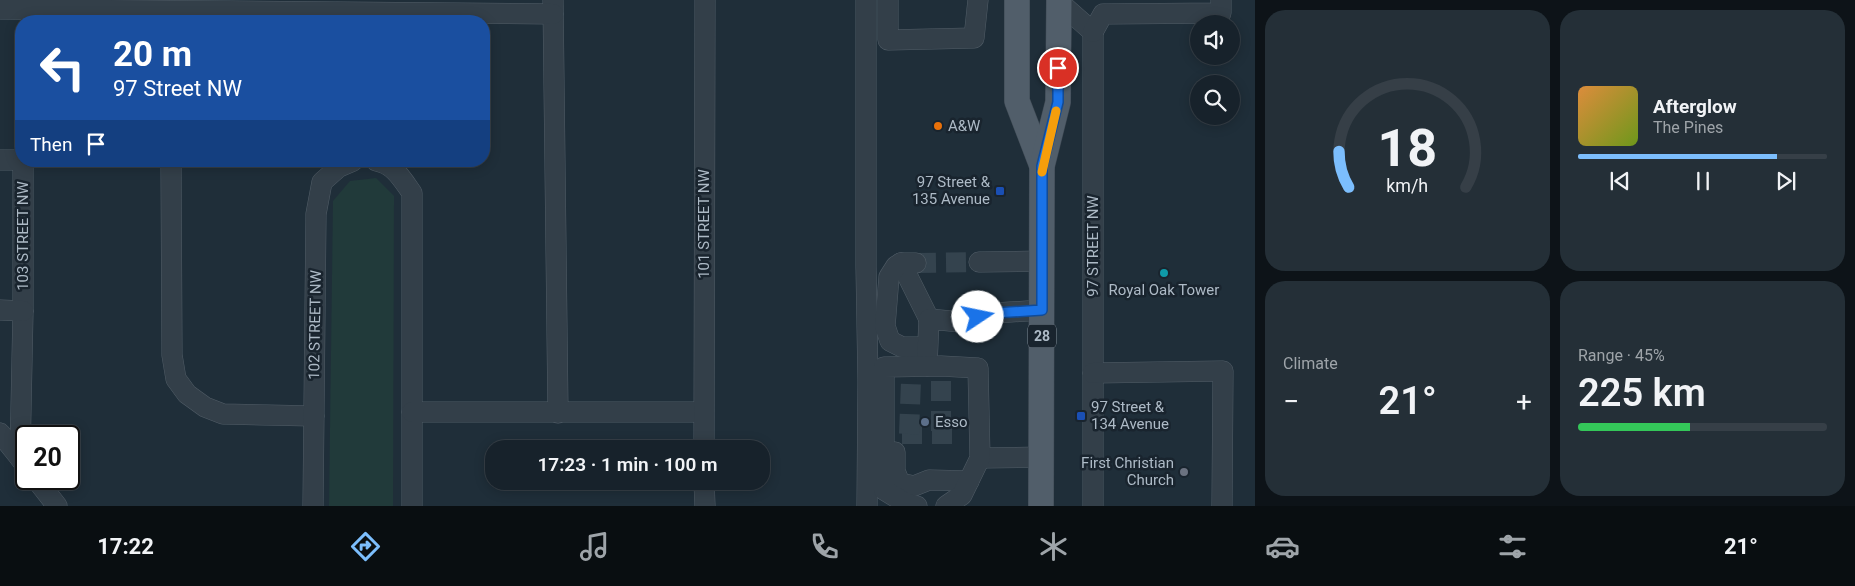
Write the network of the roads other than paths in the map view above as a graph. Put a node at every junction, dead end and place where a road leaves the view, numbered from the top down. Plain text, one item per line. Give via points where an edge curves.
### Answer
1 (705, 0) edge
2 (866, 0) edge
3 (888, 0) edge
4 (978, 0) edge
5 (1017, 0) edge
6 (1221, 0) edge
7 (1059, 1) edge
8 (553, 7) edge
9 (1128, 7) edge
10 (0, 9) edge
11 (26, 10) edge
12 (147, 15) edge
13 (213, 15) edge
14 (1093, 32) junction
15 (0, 160) edge
16 (15, 161) edge
17 (1042, 166) junction
18 (22, 167) edge
19 (172, 167) edge
20 (339, 167) edge
21 (390, 167) edge
22 (1042, 261) junction
23 (979, 262) tunnel mouth
24 (0, 310) edge
25 (1042, 310) junction
26 (23, 311) junction
27 (929, 319) junction
28 (926, 368) junction
29 (1093, 373) junction
30 (412, 412) junction
31 (703, 412) junction
32 (558, 413) junction
33 (314, 416) junction
34 (23, 425) edge
35 (0, 433) edge
36 (890, 435) junction
37 (704, 440) edge
38 (15, 452) edge
39 (1042, 457) junction
40 (980, 458) junction
41 (969, 481) junction
42 (45, 490) edge
43 (704, 490) edge
44 (57, 506) edge
45 (313, 506) edge
46 (412, 506) edge
47 (704, 506) edge
48 (867, 506) edge
49 (917, 506) edge
50 (946, 506) edge
51 (1041, 506) edge
52 (1093, 506) edge
53 (1222, 506) edge

1 - 31 street, 101 STREET NW
2 - 48 street
3 - 4 street via 888,40 974,38
5 - 17 main road via 1017,101
6 - 9 street via 1221,13
7 - 14 street
7 - 17 main road via 1058,102
8 - 13 street
8 - 32 street
9 - 14 street via 1103,14
10 - 11 street
11 - 12 street
14 - 29 street, 97 STREET NW
15 - 16 street
17 - 22 main road, 28
18 - 26 street, 103 STREET NW
19 - 33 street via 172,354 176,379 187,394 205,407 223,414
20 - 33 street, 102 STREET NW via 322,182 316,214
21 - 30 street via 398,172 412,193
22 - 23 street
22 - 25 main road, 28
24 - 26 street, 103 STREET NW
25 - 27 street via 995,313 961,322
25 - 39 main road, 28
26 - 34 street, 103 STREET NW
27 - 28 street
27 - 28 street via 909,263 896,266 889,277 885,326 890,341
28 - 36 street via 884,367
28 - 40 street via 978,368 970,434
29 - 52 street, 97 STREET NW
29 - 53 street via 1223,372
30 - 32 street
30 - 46 street
31 - 32 street
31 - 37 street, 101 STREET NW
33 - 45 street, 102 STREET NW
35 - 38 street, 103 STREET NW
36 - 41 street via 900,483 914,486 929,480
36 - 49 street via 884,490 907,504
39 - 40 street
39 - 51 main road, 28
40 - 41 street
41 - 50 street via 962,495
42 - 44 street
43 - 47 street

